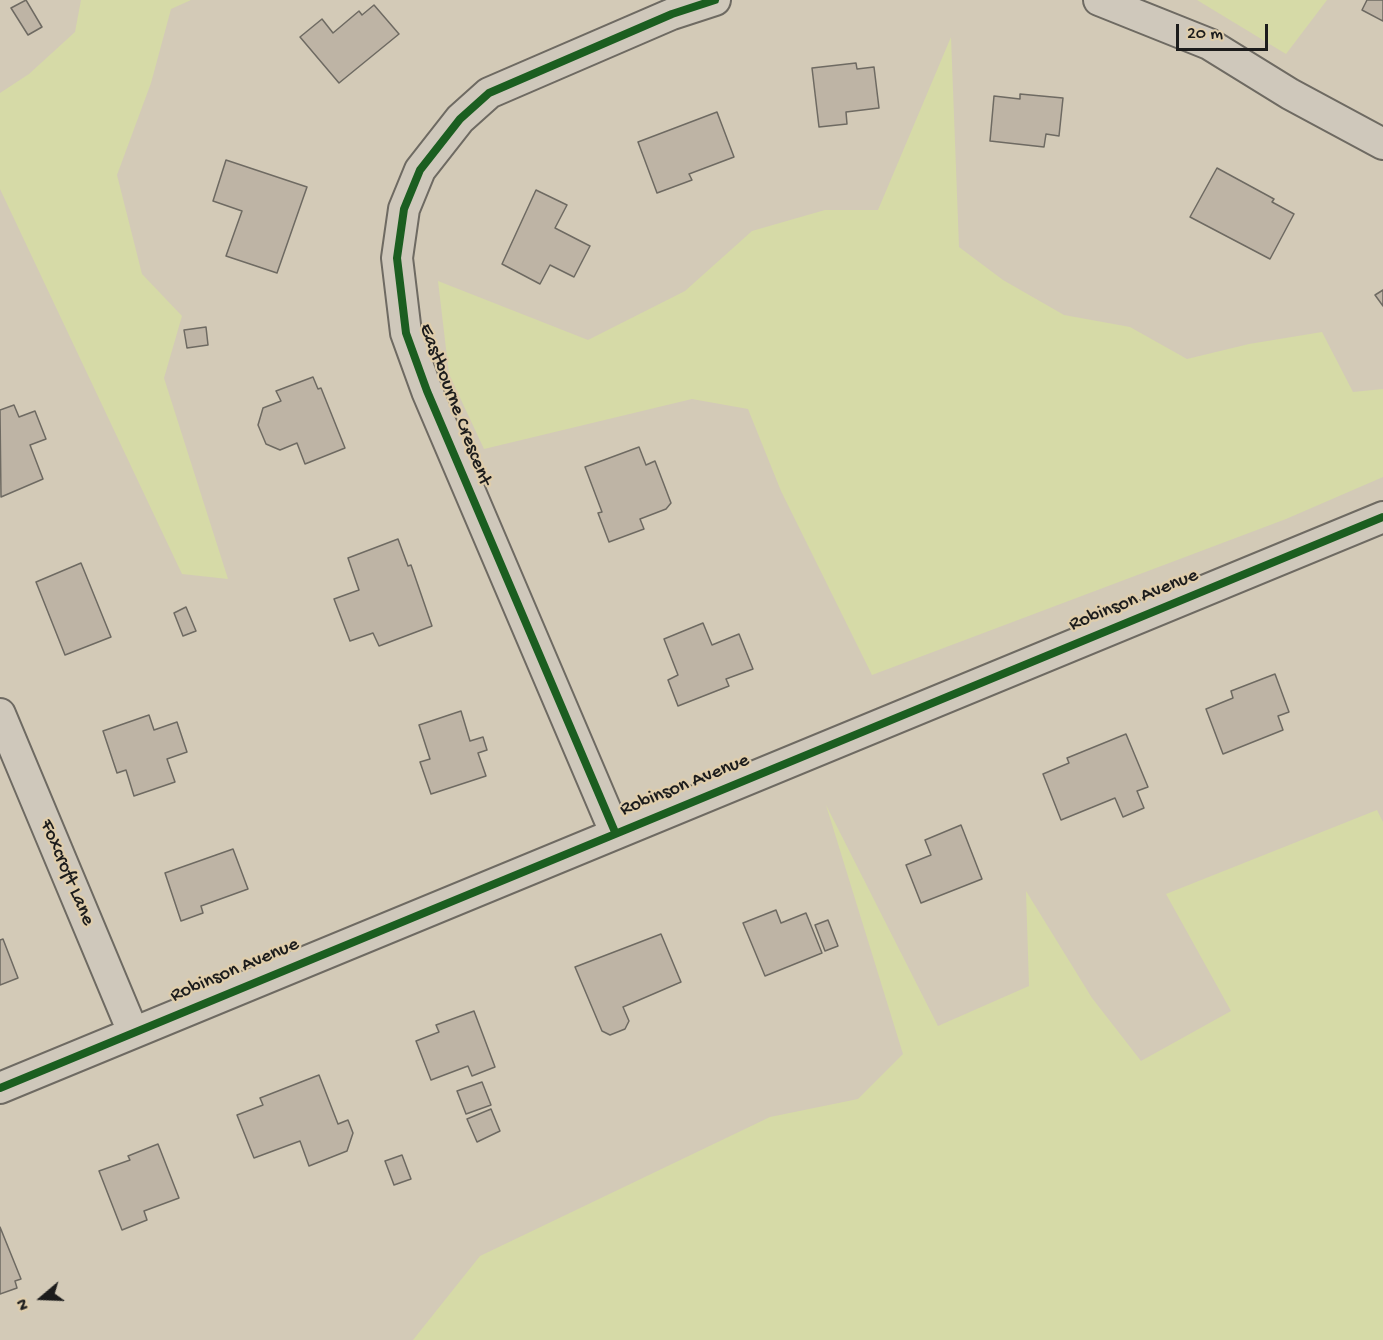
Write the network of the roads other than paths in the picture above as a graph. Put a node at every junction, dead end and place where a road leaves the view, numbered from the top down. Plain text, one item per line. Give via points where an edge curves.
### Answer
1 (715, 0) edge
2 (1099, 0) edge
3 (1383, 144) edge
4 (1383, 518) edge
5 (0, 714) edge
6 (615, 832) junction
7 (133, 1032) junction
8 (0, 1088) edge

1 - 6 street, Eastbourne Crescent via 489,93 460,119 420,170 404,209 397,258 406,333 427,392
2 - 3 street via 1209,44
4 - 6 street, Robinson Avenue
5 - 7 street, Foxcroft Lane
6 - 7 street, Robinson Avenue
7 - 8 street, Robinson Avenue

